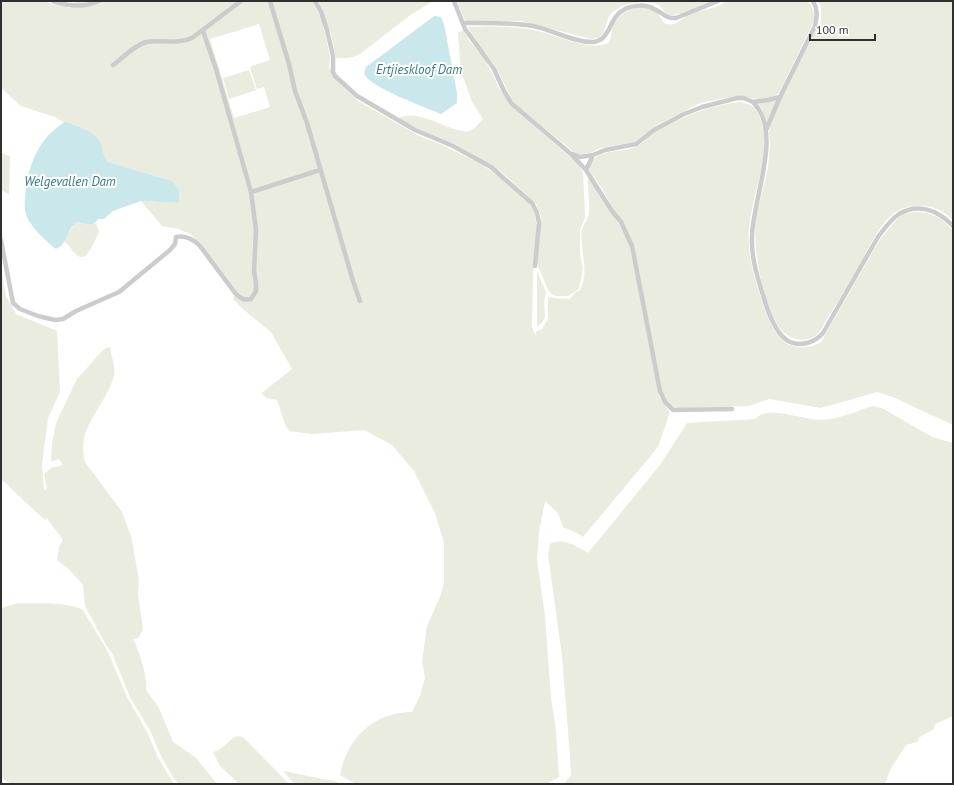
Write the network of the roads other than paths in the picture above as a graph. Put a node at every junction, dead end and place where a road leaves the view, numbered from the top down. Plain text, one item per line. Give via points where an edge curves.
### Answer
1 (53, 1) edge
2 (100, 1) edge
3 (241, 1) edge
4 (270, 1) edge
5 (315, 1) edge
6 (454, 1) edge
7 (718, 1) edge
8 (813, 1) edge
9 (463, 23) junction
10 (203, 31) junction
11 (113, 65) dead end
12 (780, 97) junction
13 (753, 102) junction
14 (766, 131) junction
15 (571, 154) junction
16 (593, 155) junction
17 (320, 170) junction
18 (586, 170) junction
19 (251, 192) junction
20 (953, 226) edge
21 (1, 240) edge
22 (535, 266) dead end
23 (360, 301) dead end
24 (732, 409) dead end

1 - 2 street via 68,6 79,6
3 - 10 street
4 - 17 street
5 - 22 street via 321,12 333,56 333,72 357,96 415,130 453,146 490,167 532,203 539,223
6 - 9 street
7 - 9 street via 671,19 654,8 628,8 615,16 604,38 593,42 534,26
8 - 12 street via 818,15 815,26
9 - 15 street via 475,45 494,69 512,104
10 - 11 street via 186,41 144,43 129,51
10 - 19 street
12 - 13 street
12 - 14 street
13 - 14 street via 761,112
13 - 16 street via 737,98 702,107 654,130 636,144
14 - 20 street via 765,164 753,219 753,255 756,274 769,314 778,331 790,342 800,344 818,339 878,237 900,214 908,210 930,210
15 - 16 street
15 - 18 street
16 - 18 street
17 - 19 street
17 - 23 street
18 - 24 street via 621,222 632,246 660,391 665,402 673,410
19 - 21 street via 256,230 256,291 251,299 247,300 235,293 200,246 181,236 176,237 175,244 170,250 119,292 63,319 49,319 20,309 13,303

